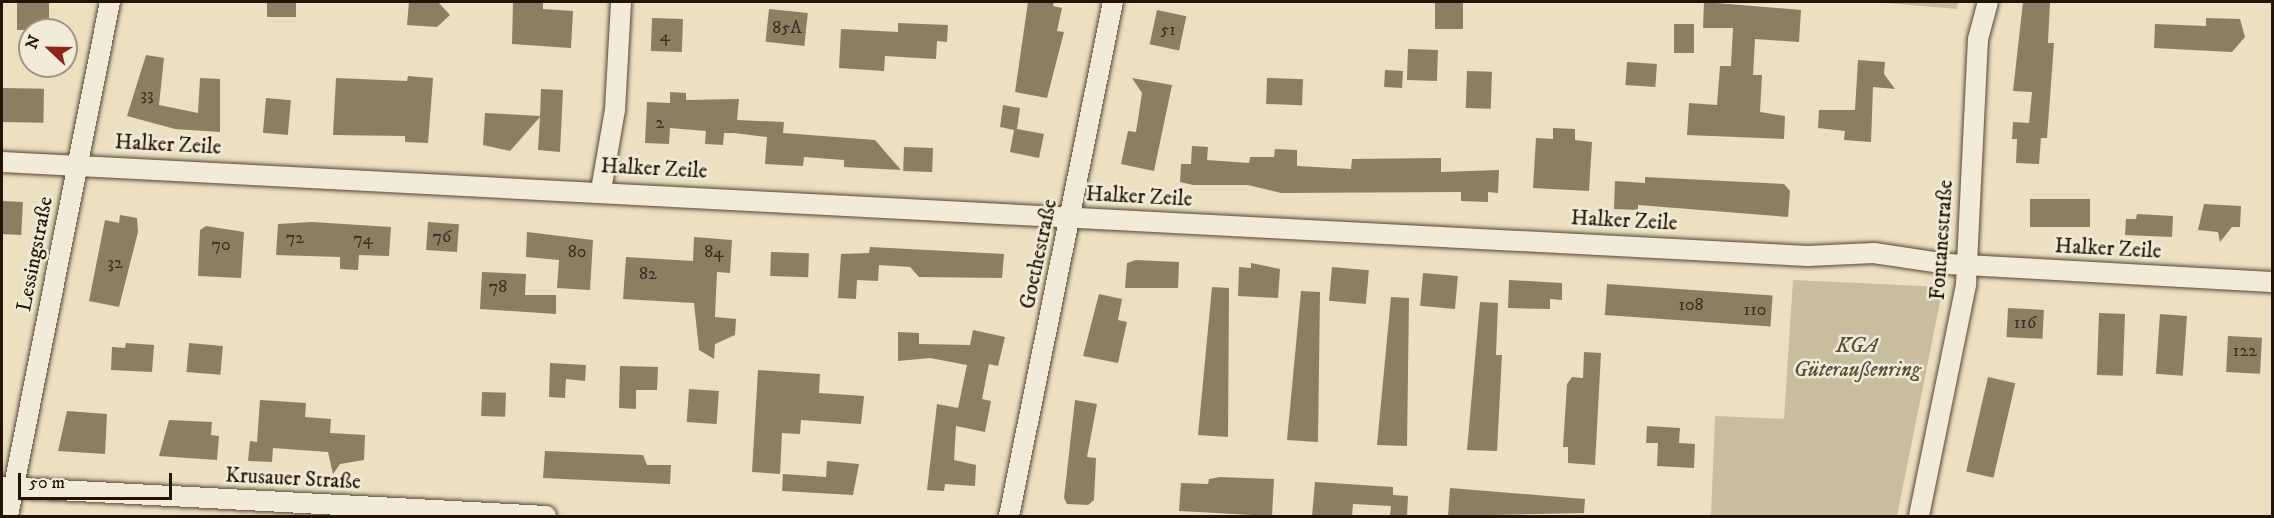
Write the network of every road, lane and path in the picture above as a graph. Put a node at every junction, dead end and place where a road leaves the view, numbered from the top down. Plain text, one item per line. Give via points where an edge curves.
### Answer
1 (110, 2) edge
2 (621, 2) edge
3 (1113, 2) edge
4 (1988, 2) edge
5 (2, 162) edge
6 (77, 164) junction
7 (602, 190) junction
8 (1071, 218) junction
9 (1966, 266) junction
10 (2272, 282) edge
11 (8, 488) edge
12 (8, 516) edge
13 (546, 516) edge
14 (1009, 516) edge
15 (1919, 516) edge

1 - 6 street, Lessingstraße
2 - 7 street via 615,110
3 - 8 street, Goethestraße
4 - 9 street, Fontanestraße via 1978,39
5 - 6 street, Halker Zeile
6 - 7 street, Halker Zeile
6 - 11 street, Lessingstraße
7 - 8 street, Halker Zeile
8 - 9 street, Halker Zeile via 1808,256 1874,253
8 - 14 street, Goethestraße
9 - 10 street, Halker Zeile
9 - 15 street, Fontanestraße
11 - 12 street, Lessingstraße
11 - 13 street, Krusauer Straße

